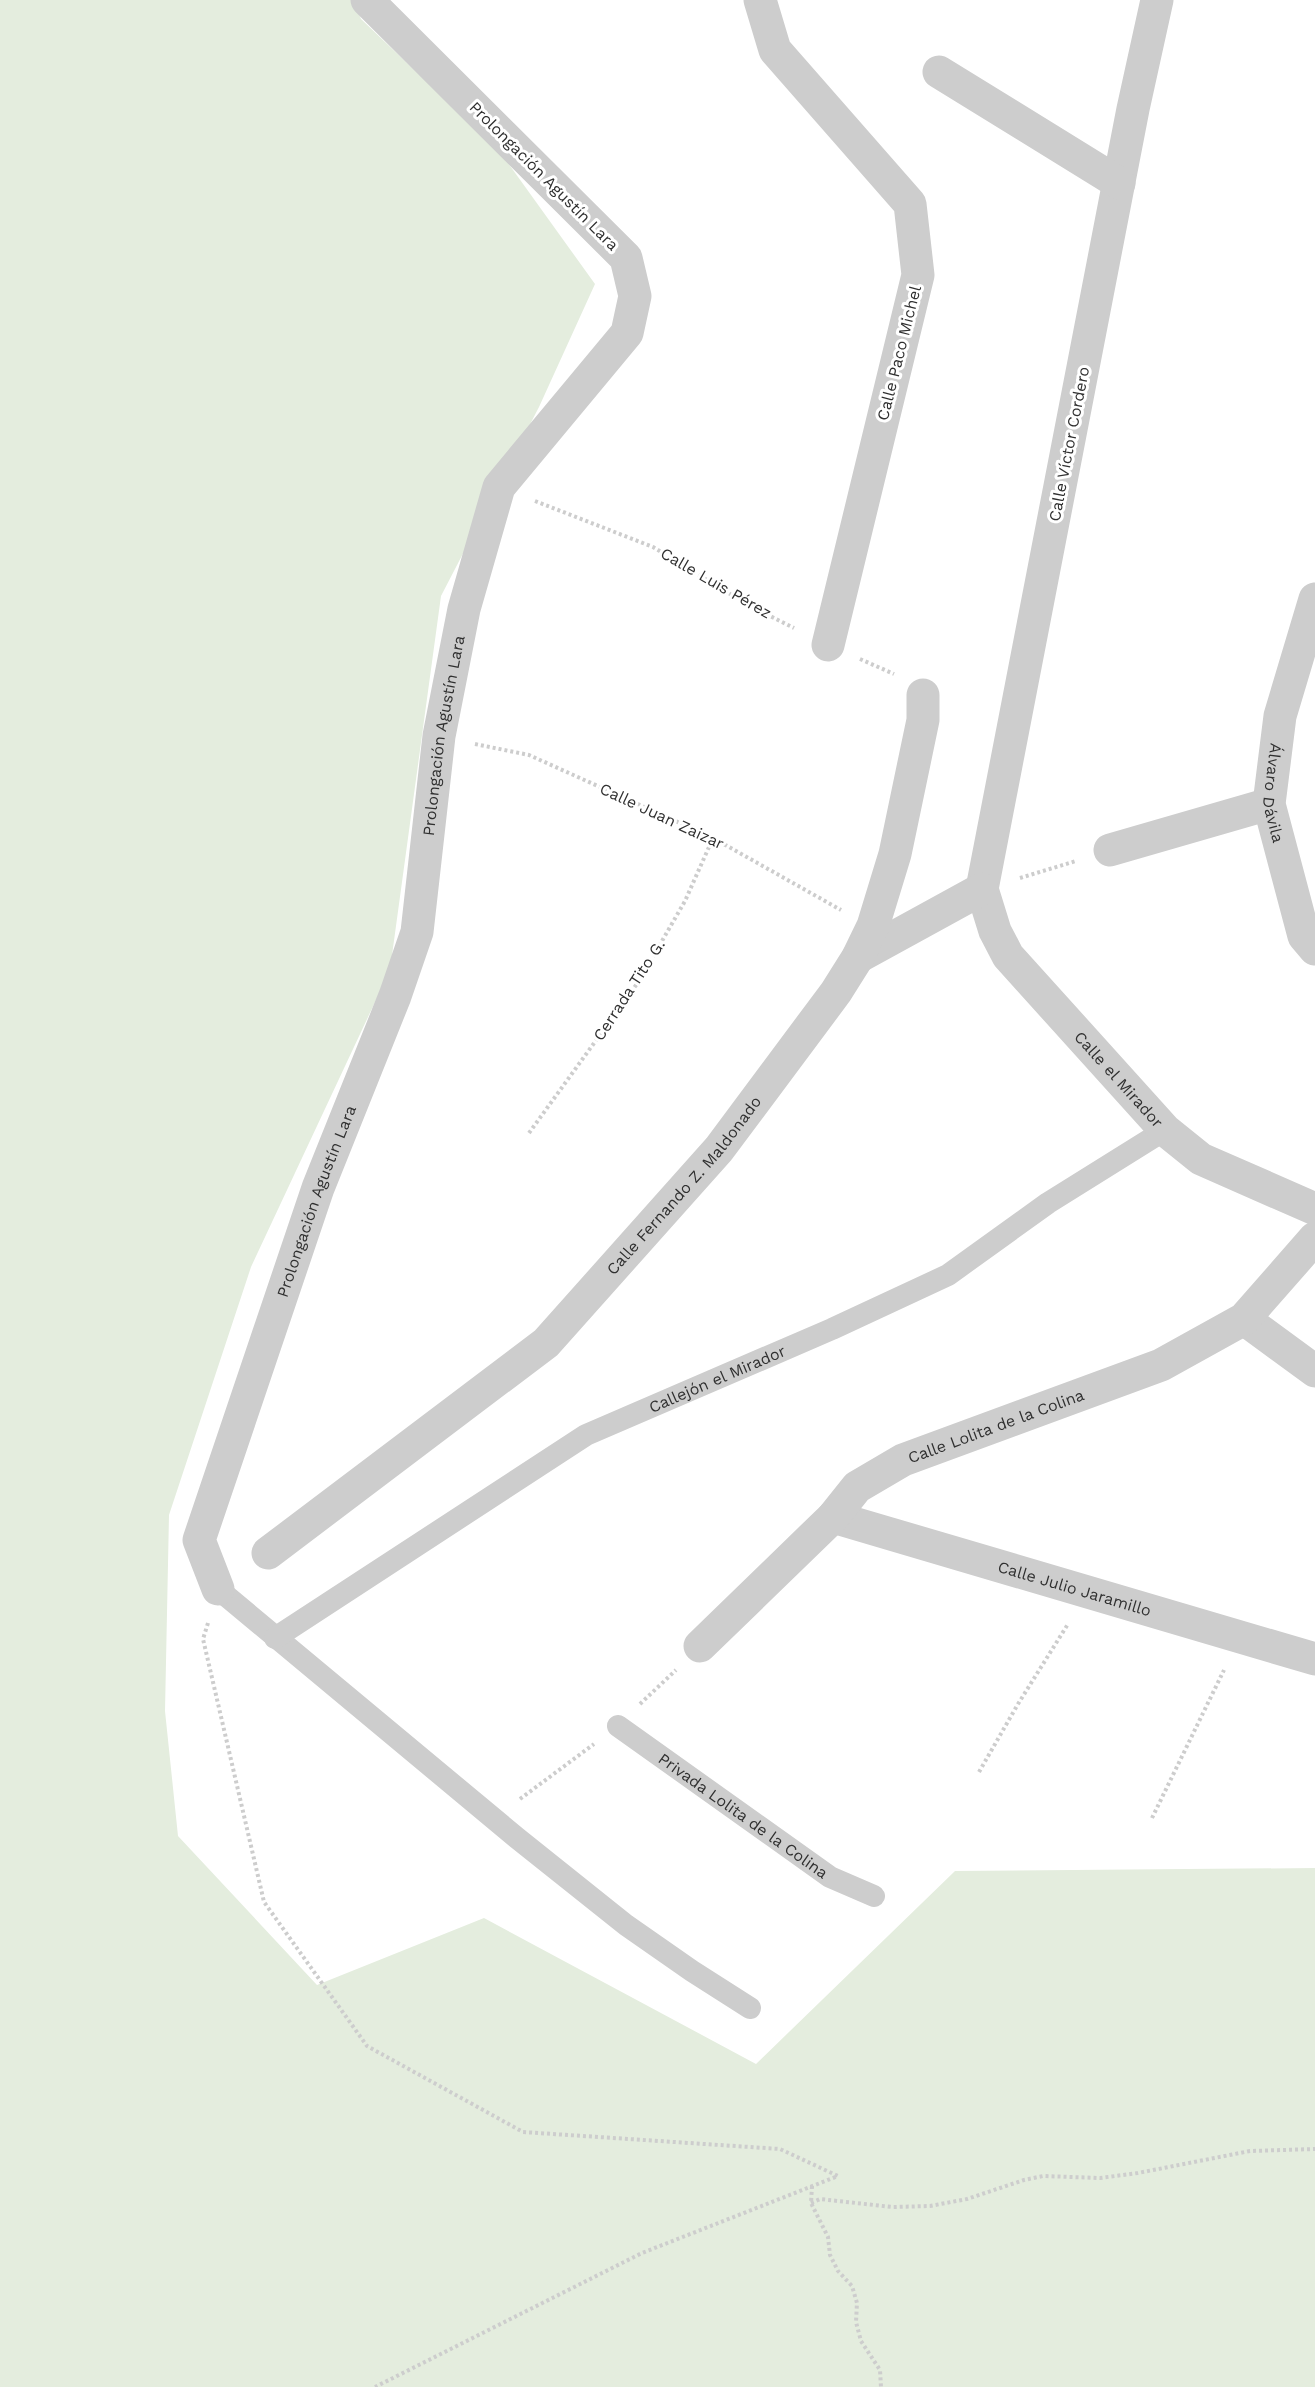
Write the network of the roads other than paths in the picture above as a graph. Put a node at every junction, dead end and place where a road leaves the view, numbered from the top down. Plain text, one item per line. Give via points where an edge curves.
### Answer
1 (367, 0) edge
2 (760, 0) edge
3 (1157, 0) edge
4 (939, 72) dead end
5 (1119, 183) junction
6 (1315, 599) edge
7 (828, 645) road end
8 (924, 695) road end
9 (1269, 804) junction
10 (1110, 850) road end
11 (982, 889) junction
12 (1315, 949) edge
13 (858, 957) junction
14 (1165, 1130) junction
15 (1315, 1209) edge
16 (1315, 1238) edge
17 (1244, 1319) junction
18 (1315, 1371) edge
19 (833, 1517) junction
20 (268, 1553) dead end
21 (218, 1589) joint
22 (275, 1638) junction
23 (700, 1646) dead end
24 (1315, 1659) edge
25 (618, 1726) dead end
26 (874, 1896) dead end
27 (750, 2008) dead end

1 - 21 street, Prolongación Agustín Lara via 626,258 635,296 627,333 499,487 464,609 439,736 417,932 318,1188 199,1540
2 - 7 street, Calle Paco Michel via 775,50 910,204 918,276
3 - 5 street, Calle Víctor Cordero
4 - 5 street
5 - 11 street, Calle Víctor Cordero
6 - 9 street, Álvaro Dávila via 1280,716
8 - 13 street, Calle Fernando Z. Maldonado via 923,720 895,855 873,926
9 - 10 street
9 - 12 street, Álvaro Dávila via 1304,936
11 - 13 street
11 - 14 street, Calle el Mirador via 995,931 1008,956
13 - 20 street, Calle Fernando Z. Maldonado via 719,1149 546,1343
14 - 15 street, Calle el Mirador via 1201,1159
14 - 22 lane, Callejón el Mirador via 1048,1203 948,1275 586,1434
16 - 17 street, Calle Lolita de la Colina
17 - 18 street
17 - 19 street, Calle Lolita de la Colina via 1161,1365 903,1460 857,1487
19 - 23 street, Calle Lolita de la Colina
19 - 24 street, Calle Julio Jaramillo
21 - 22 lane
22 - 27 lane via 626,1925
25 - 26 lane, Privada Lolita de la Colina via 830,1877

